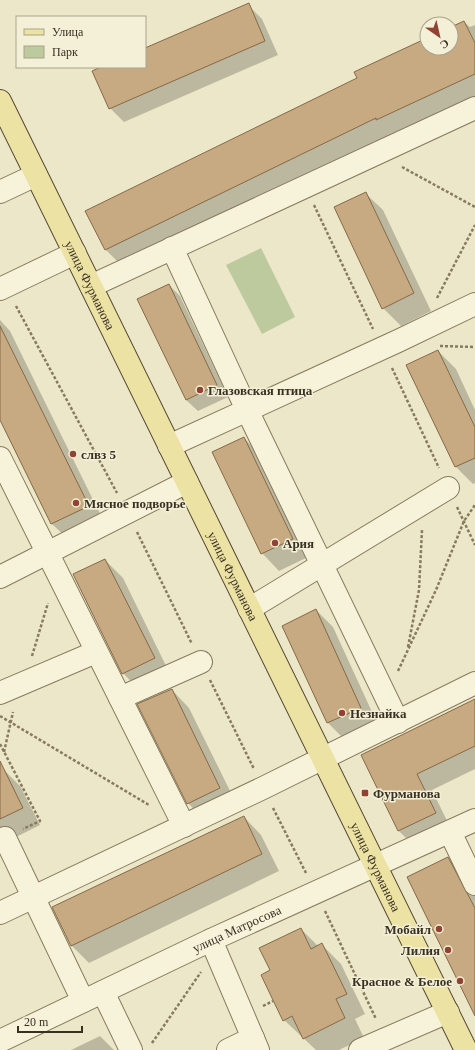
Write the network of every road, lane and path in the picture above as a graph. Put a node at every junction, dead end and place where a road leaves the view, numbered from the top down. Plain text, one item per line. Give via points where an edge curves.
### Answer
1 (0, 101) edge
2 (475, 108) edge
3 (396, 168) dead end
4 (36, 175) junction
5 (305, 187) junction
6 (0, 192) edge
7 (475, 207) edge
8 (475, 226) edge
9 (172, 248) junction
10 (75, 253) junction
11 (91, 286) junction
12 (0, 289) edge
13 (436, 299) dead end
14 (475, 304) edge
15 (382, 348) junction
16 (247, 410) junction
17 (169, 446) junction
18 (0, 458) edge
19 (187, 482) junction
20 (440, 493) junction
21 (475, 505) edge
22 (464, 521) junction
23 (475, 545) edge
24 (47, 554) junction
25 (322, 566) junction
26 (0, 577) edge
27 (249, 609) junction
28 (96, 652) junction
29 (407, 652) junction
30 (201, 662) dead end
31 (475, 683) edge
32 (0, 693) edge
33 (386, 697) junction
34 (120, 698) junction
35 (0, 716) edge
36 (398, 722) junction
37 (0, 744) edge
38 (323, 759) junction
39 (151, 807) dead end
40 (475, 820) edge
41 (184, 826) junction
42 (450, 832) junction
43 (3, 839) edge
44 (375, 865) junction
45 (475, 884) edge
46 (32, 897) junction
47 (0, 913) edge
48 (211, 940) junction
49 (202, 970) dead end
50 (103, 992) junction
51 (83, 1001) junction
52 (448, 1012) junction
53 (0, 1041) edge
54 (256, 1044) edge
55 (140, 1048) edge
56 (228, 1050) edge
57 (360, 1050) edge
58 (466, 1050) edge

1 - 4 main road, улица Фурманова
2 - 5 lane
3 - 7 path via 403,167
4 - 6 lane
4 - 10 main road, улица Фурманова
5 - 9 lane
5 - 15 path
8 - 13 path
9 - 11 lane
9 - 16 lane
10 - 11 main road, улица Фурманова
10 - 12 lane
11 - 17 main road, улица Фурманова
14 - 15 lane
15 - 16 lane
15 - 20 path
16 - 17 lane
16 - 25 lane
17 - 19 main road, улица Фурманова
18 - 24 lane
19 - 24 lane
19 - 27 main road, улица Фурманова
20 - 22 path
20 - 25 lane
20 - 29 path via 422,528 419,590
21 - 22 path
22 - 23 path
22 - 29 path
24 - 26 lane
24 - 28 lane
25 - 27 lane
25 - 33 lane
27 - 38 main road, улица Фурманова
28 - 32 lane
28 - 34 lane
29 - 33 path
30 - 34 lane
31 - 36 lane
33 - 36 lane
34 - 41 lane
35 - 39 path
36 - 38 lane
37 - 43 path via 40,821
38 - 41 lane
38 - 44 main road, улица Фурманова
40 - 42 lane, улица Матросова
41 - 46 lane
42 - 44 lane, улица Матросова
42 - 45 lane
43 - 46 lane
44 - 48 lane, улица Матросова
44 - 52 main road, улица Фурманова
46 - 47 lane
46 - 51 lane
48 - 50 lane, улица Матросова
48 - 54 lane
49 - 55 path
50 - 51 lane, улица Матросова
50 - 55 lane
51 - 53 lane, улица Матросова
52 - 57 lane
52 - 58 main road, улица Фурманова
54 - 56 lane

